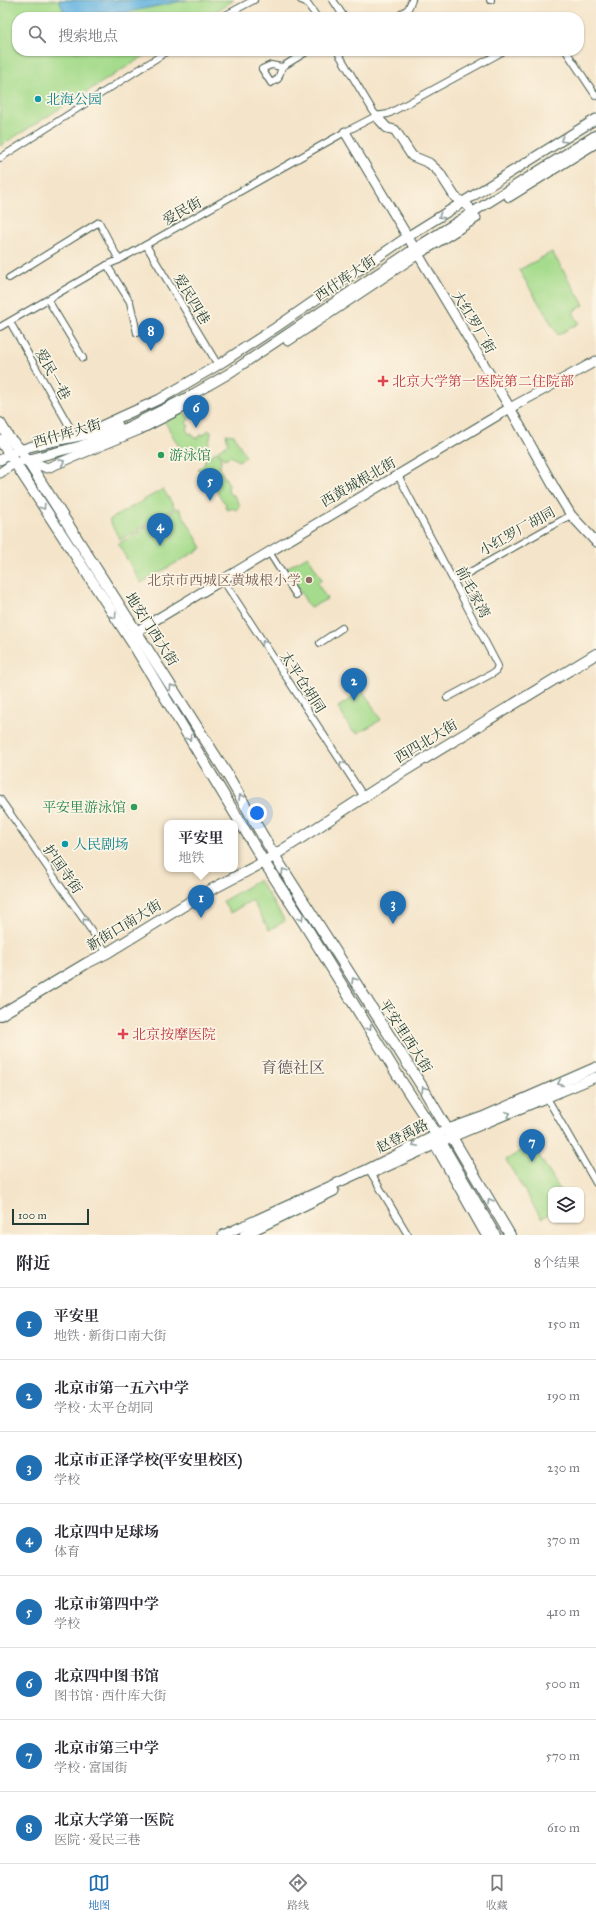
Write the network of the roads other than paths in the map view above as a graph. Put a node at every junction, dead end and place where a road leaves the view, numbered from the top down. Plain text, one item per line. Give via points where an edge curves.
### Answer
1 (254, 0) edge
2 (301, 0) edge
3 (333, 0) edge
4 (412, 0) edge
5 (231, 12) edge
6 (313, 12) edge
7 (341, 12) edge
8 (404, 12) edge
9 (160, 56) edge
10 (300, 56) edge
11 (340, 56) edge
12 (495, 56) edge
13 (569, 56) edge
14 (282, 67) dead end
15 (596, 96) edge
16 (376, 116) junction
17 (596, 119) edge
18 (596, 128) edge
19 (345, 132) junction
20 (596, 135) edge
21 (596, 143) edge
22 (0, 158) edge
23 (466, 205) junction
24 (146, 245) junction
25 (412, 246) junction
26 (119, 260) junction
27 (107, 265) junction
28 (9, 278) dead end
29 (48, 300) junction
30 (10, 322) junction
31 (0, 327) edge
32 (137, 333) dead end
33 (83, 358) dead end
34 (596, 361) edge
35 (218, 365) junction
36 (510, 408) junction
37 (0, 423) edge
38 (76, 438) junction
39 (0, 440) edge
40 (20, 449) junction
41 (7, 459) edge
42 (26, 459) junction
43 (0, 472) edge
44 (398, 475) junction
45 (570, 515) junction
46 (596, 542) edge
47 (269, 552) junction
48 (223, 580) junction
49 (454, 580) junction
50 (296, 595) dead end
51 (342, 628) dead end
52 (137, 631) junction
53 (320, 643) dead end
54 (133, 644) junction
55 (596, 654) edge
56 (447, 698) dead end
57 (364, 797) junction
58 (0, 799) edge
59 (274, 855) junction
60 (264, 862) junction
61 (107, 953) junction
62 (0, 1015) edge
63 (596, 1067) edge
64 (596, 1078) edge
65 (547, 1098) junction
66 (450, 1133) junction
67 (437, 1141) junction
68 (371, 1173) junction
69 (596, 1183) edge
70 (223, 1235) edge
71 (244, 1235) edge
72 (408, 1235) edge
73 (486, 1235) edge
74 (495, 1235) edge
75 (510, 1235) edge

1 - 5 street
2 - 6 street via 306,2
3 - 7 street
4 - 8 street
9 - 22 street
10 - 14 street
11 - 16 street
12 - 16 street, 爱民街 via 388,114
13 - 15 street
16 - 19 street, 爱民街
16 - 23 street via 387,128 395,130 412,156 429,162 439,172 455,197
17 -> 23 street, 西什库大街
18 - 23 street, 西什库大街
19 - 24 street, 爱民街
19 - 25 street, 大红罗厂街
20 - 25 street, 西什库大街
21 - 25 street, 西什库大街
23 -> 25 street, 西什库大街
24 - 26 street, 爱民街
24 - 35 street, 爱民四巷
25 - 35 street, 西什库大街
25 - 36 street, 大红罗厂街
25 - 38 street, 西什库大街 via 185,393 108,429
25 - 42 street, 西什库大街 via 228,374 188,398 112,434 80,446
42 -> 25 street, 西什库大街 via 47,468 168,416 231,378
26 - 27 street, 爱民街
26 - 28 street via 99,222
27 - 29 street, 爱民街
27 - 32 street via 130,302
29 - 30 street, 爱民街
29 - 33 street
30 - 31 street, 爱民街
30 - 38 street, 爱民一巷
34 - 36 street, 西黄城根北街
35 - 38 street, 西什库大街 via 160,399
36 - 44 street, 西黄城根北街
36 - 45 street, 大红罗厂街
37 - 40 main road, 地安门西大街 via 9,438
38 - 40 street, 西什库大街
39 - 41 main road, 地安门西大街
40 - 41 street, 西什库大街
40 - 42 main road, 地安门西大街
41 - 42 street
41 - 43 street
41 -> 54 main road, 地安门西大街
42 - 52 main road, 地安门西大街
44 - 47 street, 西黄城根北街
44 - 49 street, 前毛家湾
45 - 46 street, 大红罗厂街
45 - 49 street, 小红罗厂胡同
47 - 48 street, 西黄城根北街
47 - 50 street
48 - 52 street, 西黄城根北街
57 -> 48 street, 太平仓胡同
49 - 56 street, 前毛家湾 via 498,666 495,672
51 - 53 street
52 - 54 street
59 -> 52 main road, 地安门西大街 via 227,774
54 -> 60 main road, 地安门西大街
55 - 57 main road, 西四北大街
57 - 59 main road, 西四北大街
61 -> 58 street, 护国寺街
59 - 60 main road, 新街口南大街
66 -> 59 main road, 平安里西大街
60 - 61 main road, 新街口南大街 via 201,895
60 -> 67 main road, 平安里西大街 via 306,925
61 - 62 main road, 新街口南大街
63 -> 66 street, 赵登禹路
64 - 65 street, 赵登禹路
66 -> 65 street, 赵登禹路
65 - 69 street
66 - 67 street, 赵登禹路
75 -> 66 main road, 平安里西大街
67 - 68 street, 赵登禹路
67 -> 70 street, 赵登禹路 via 368,1169
67 - 73 street
67 - 74 main road, 平安里西大街
68 - 71 street, 赵登禹路
68 - 72 street

